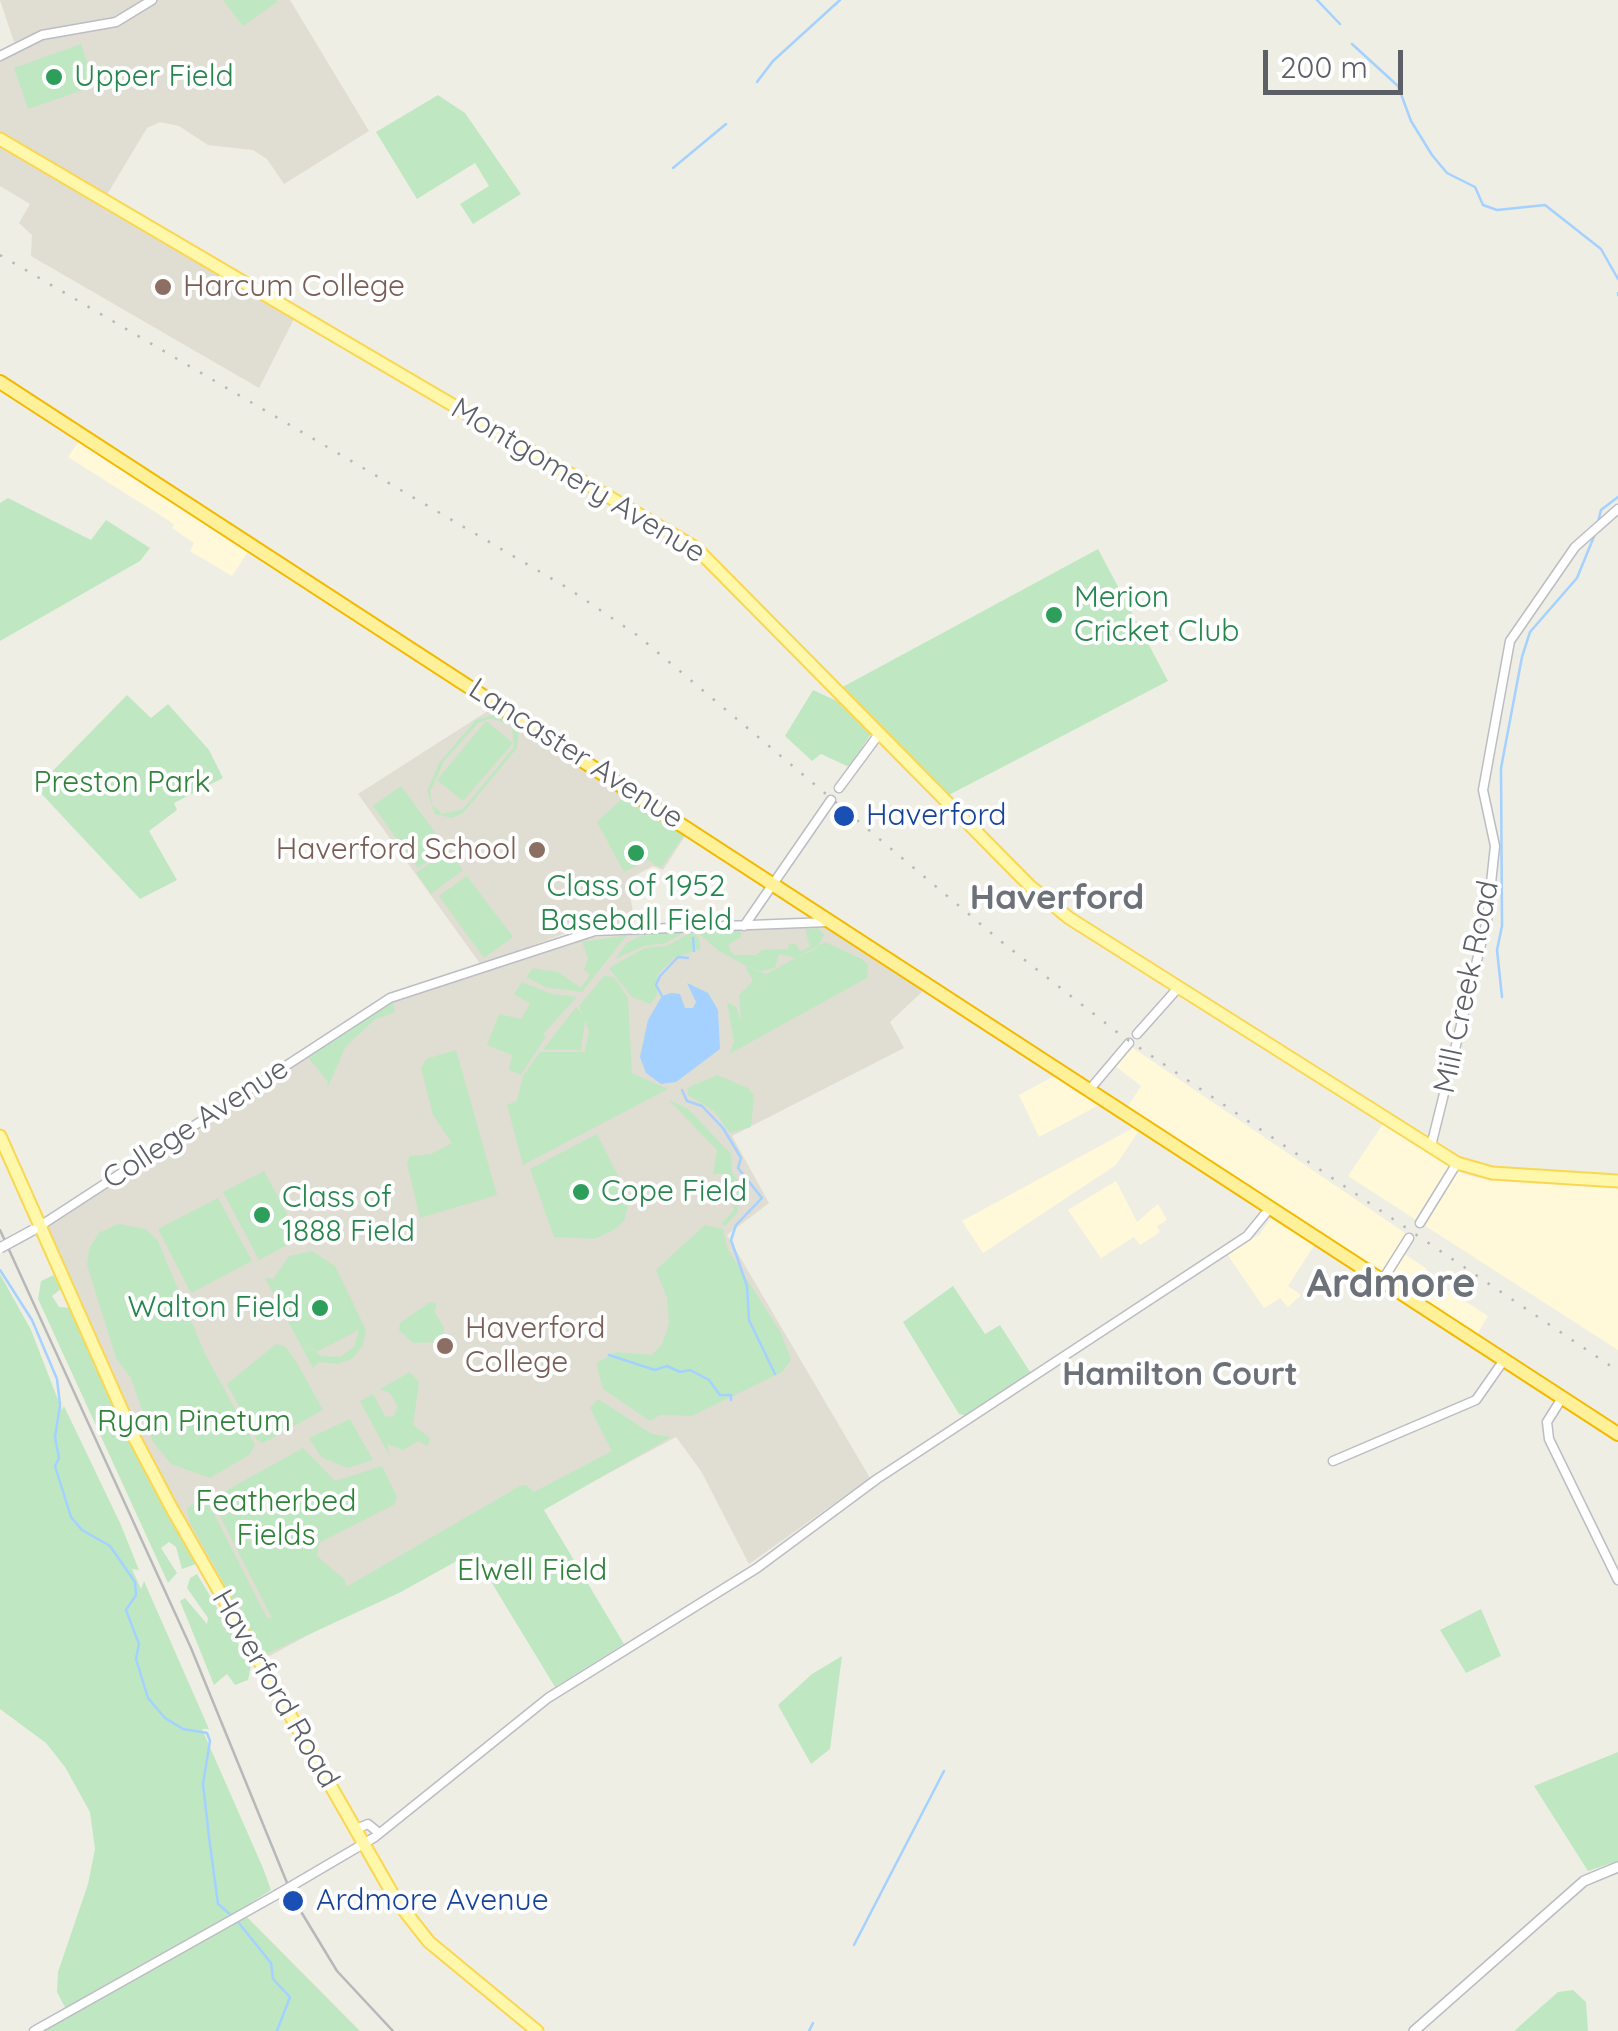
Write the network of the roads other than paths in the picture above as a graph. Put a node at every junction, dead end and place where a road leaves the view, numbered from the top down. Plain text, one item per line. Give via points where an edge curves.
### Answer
1 (152, 0) edge
2 (0, 56) edge
3 (0, 139) edge
4 (0, 382) edge
5 (1618, 509) edge
6 (879, 734) junction
7 (840, 788) dead end
8 (830, 800) dead end
9 (774, 883) junction
10 (833, 921) junction
11 (744, 926) junction
12 (1178, 988) junction
13 (1137, 1034) dead end
14 (1129, 1044) dead end
15 (1090, 1089) junction
16 (0, 1136) edge
17 (1431, 1146) junction
18 (1457, 1163) junction
19 (1618, 1181) edge
20 (1270, 1208) junction
21 (1420, 1223) dead end
22 (37, 1228) junction
23 (1409, 1238) dead end
24 (0, 1248) edge
25 (1382, 1281) junction
26 (1504, 1360) junction
27 (1562, 1398) junction
28 (1618, 1434) edge
29 (1333, 1461) dead end
30 (1618, 1580) edge
31 (356, 1828) junction
32 (379, 1834) junction
33 (364, 1844) junction
34 (1618, 1867) edge
35 (34, 2031) edge
36 (538, 2031) edge
37 (1414, 2031) edge

1 - 2 street via 116,22 42,35
3 - 6 main road, Montgomery Avenue via 696,548
4 - 9 highway, Lancaster Avenue
5 - 17 street, Mill Creek Road via 1552,577 1510,642 1483,790 1495,846 1487,920
6 - 7 street
6 - 12 main road, Montgomery Avenue via 1048,904
8 - 9 street
9 - 10 highway, Lancaster Avenue
9 - 11 street
10 - 11 street, College Avenue
10 - 15 highway, Lancaster Avenue
11 - 22 street, College Avenue via 601,930 390,998
12 - 13 street
12 - 17 main road, Montgomery Avenue
14 - 15 street
15 - 20 highway, Lancaster Avenue
16 - 22 main road, Haverford Road
17 - 18 main road, Montgomery Avenue
18 - 19 main road via 1492,1173
18 - 21 street
20 - 25 highway, Lancaster Avenue
20 - 32 street via 1223,1253 877,1479 757,1568 548,1698
22 - 24 main road, College Avenue, bridge
22 - 31 main road, Haverford Road via 162,1490
23 - 25 street
25 - 26 highway, Lancaster Avenue
26 - 27 highway, Lancaster Avenue
26 - 29 street via 1476,1400
27 - 28 highway, Lancaster Avenue
27 - 30 street via 1548,1422 1549,1438
31 - 32 street via 368,1824
31 - 33 main road, Haverford Road
32 - 33 street
33 - 35 street, bridge
33 - 36 main road, Haverford Road via 413,1926
34 - 37 main road via 1584,1881

